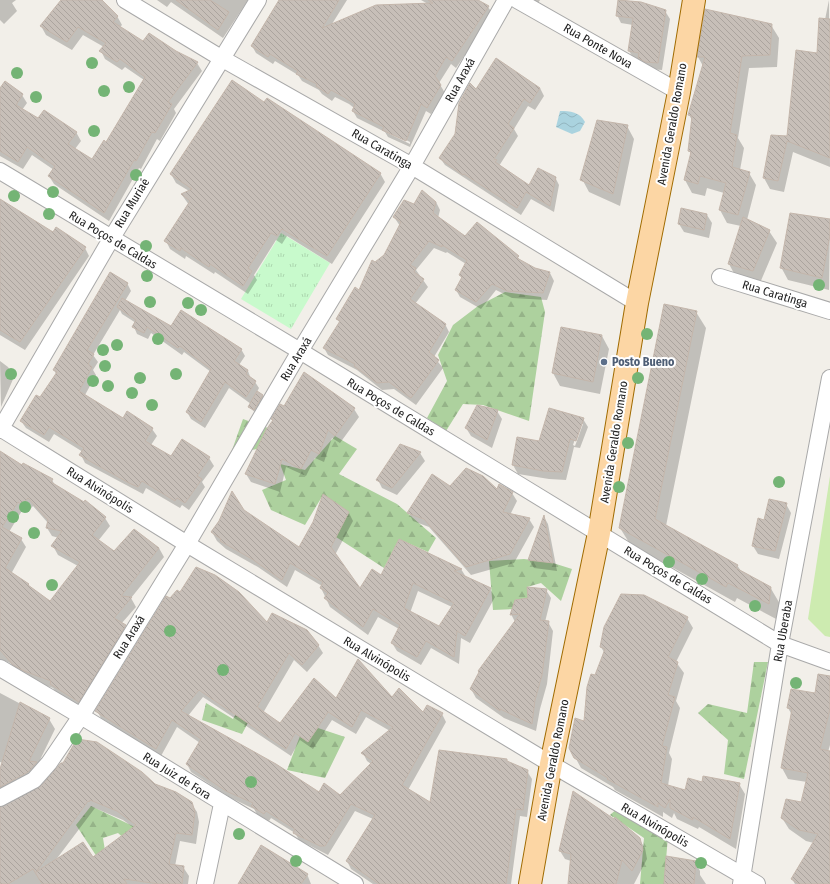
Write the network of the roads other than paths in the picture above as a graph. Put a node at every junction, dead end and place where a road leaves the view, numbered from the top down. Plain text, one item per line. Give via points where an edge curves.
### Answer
1 (125, 0) edge
2 (258, 0) edge
3 (506, 0) edge
4 (517, 0) edge
5 (694, 0) edge
6 (221, 58) junction
7 (679, 92) junction
8 (412, 166) junction
9 (0, 171) edge
10 (111, 239) junction
11 (720, 277) dead end
12 (637, 303) junction
13 (830, 311) edge
14 (300, 351) junction
15 (830, 378) edge
16 (0, 429) edge
17 (599, 533) junction
18 (187, 544) junction
19 (780, 644) junction
20 (830, 662) edge
21 (0, 668) edge
22 (81, 716) junction
23 (550, 764) junction
24 (0, 798) edge
25 (222, 804) junction
26 (742, 880) edge
27 (205, 884) edge
28 (355, 884) edge
29 (530, 884) edge
30 (757, 884) edge

1 - 6 street, Rua Caratinga
2 - 6 street, Rua Muriaé
3 - 8 street, Rua Araxá
4 - 7 street, Rua Ponte Nova
5 - 7 main road, Avenida Geraldo Romano
6 - 8 street, Rua Caratinga
6 - 10 street, Rua Muriaé
7 - 12 main road, Avenida Geraldo Romano
8 - 12 street, Rua Caratinga
8 - 14 street, Rua Araxá
9 - 10 street, Rua Poços de Caldas
10 - 14 street, Rua Poços de Caldas
10 - 16 street, Rua Muriaé
11 - 13 street, Rua Caratinga
12 - 17 main road, Avenida Geraldo Romano
14 - 17 street, Rua Poços de Caldas
14 - 18 street, Rua Araxá
15 - 19 street, Rua Uberaba
16 - 18 street, Rua Alvinópolis
17 - 19 street, Rua Poços de Caldas
17 - 23 main road, Avenida Geraldo Romano
18 - 22 street, Rua Araxá
18 - 23 street, Rua Alvinópolis
19 - 20 street, Rua Poços de Caldas
19 - 26 street, Rua Uberaba
21 - 22 street, Rua Juiz de Fora
22 - 24 street, Rua Araxá via 49,763 34,780
22 - 25 street, Rua Juiz de Fora
23 - 26 street, Rua Alvinópolis
23 - 29 main road, Avenida Geraldo Romano
25 - 27 street
25 - 28 street, Rua Juiz de Fora
26 - 30 street, Rua Alvinópolis

